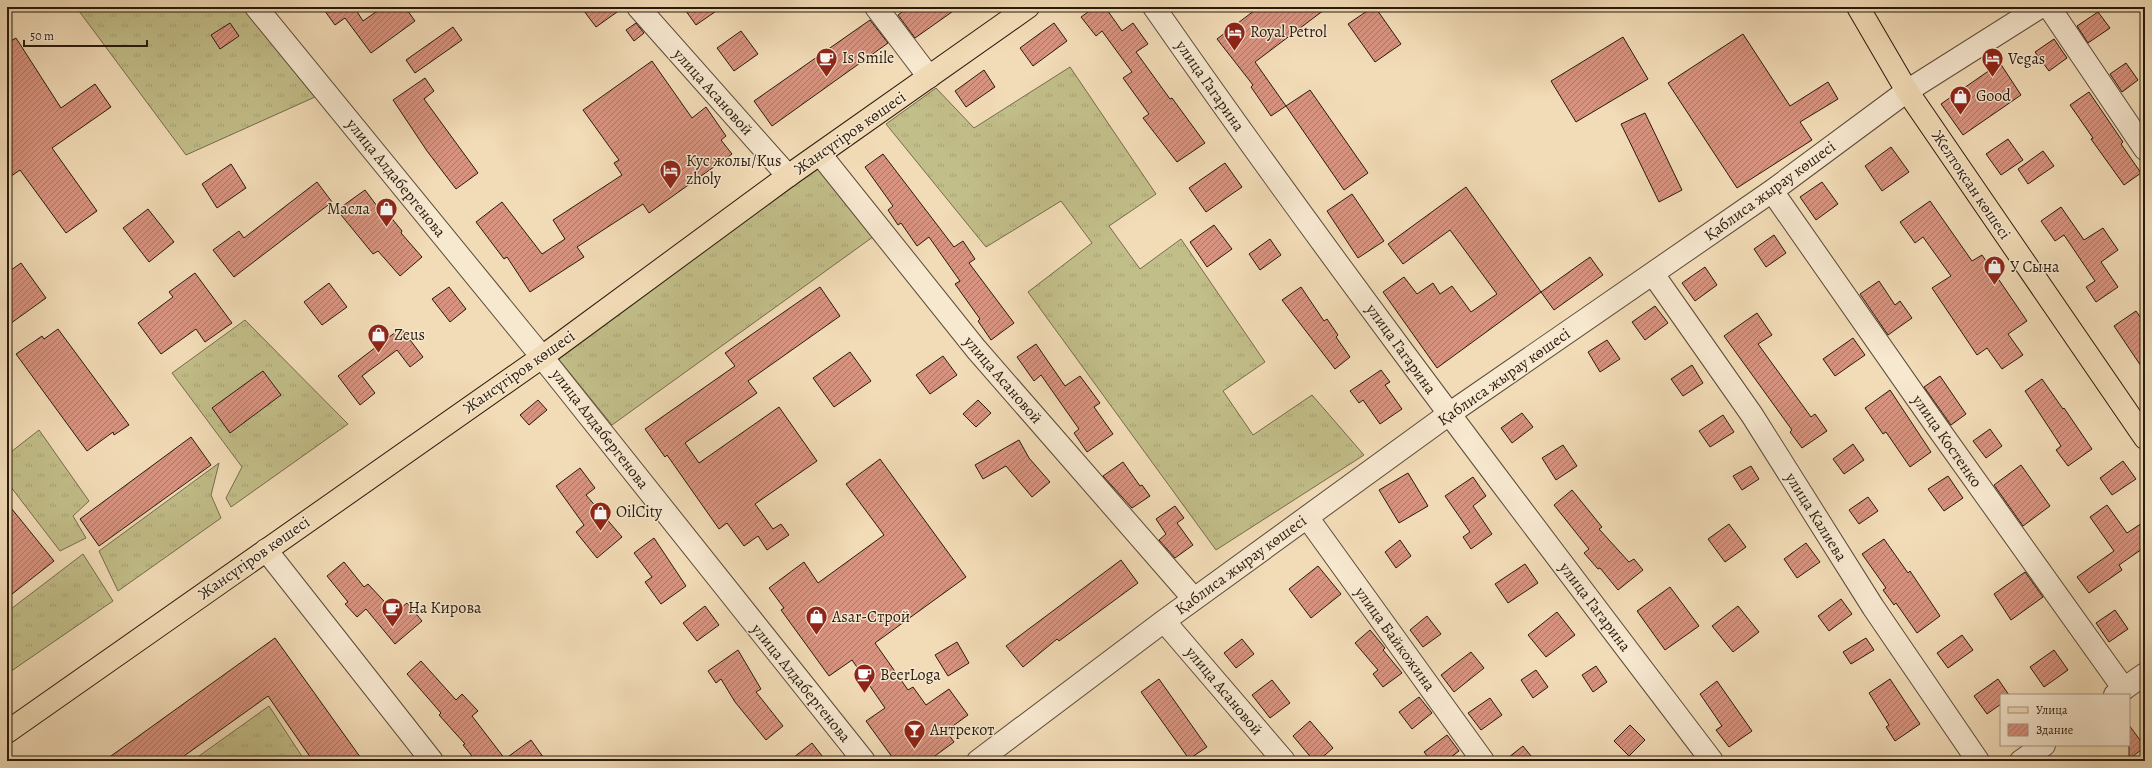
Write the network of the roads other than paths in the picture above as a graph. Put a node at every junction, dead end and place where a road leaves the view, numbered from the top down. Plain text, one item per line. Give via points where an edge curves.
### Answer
1 (256, 7) edge
2 (638, 7) edge
3 (876, 7) edge
4 (1028, 7) edge
5 (1154, 7) edge
6 (1858, 7) edge
7 (2040, 7) edge
8 (2049, 7) edge
9 (929, 77) junction
10 (1907, 92) junction
11 (2145, 149) edge
12 (820, 154) junction
13 (788, 176) junction
14 (1772, 191) junction
15 (1653, 274) junction
16 (542, 357) junction
17 (1449, 414) junction
18 (2145, 438) edge
19 (1307, 517) junction
20 (266, 550) junction
21 (1194, 599) junction
22 (1164, 621) junction
23 (2145, 674) edge
24 (2119, 692) edge
25 (7, 732) edge
26 (2043, 746) edge
27 (432, 761) edge
28 (864, 761) edge
29 (978, 761) edge
30 (1284, 761) edge
31 (1483, 761) edge
32 (1712, 761) edge
33 (1978, 761) edge
34 (2021, 761) edge

1 - 16 street, улица Алдабергенова
2 - 13 street, улица Асановой
3 - 9 street
4 - 9 main road, Жансүгіров көшесі
5 - 17 street, улица Гагарина via 1218,99
6 - 10 main road, Желтоқсан көшесі
7 - 10 street, Қаблиса жырау көшесі
8 - 11 street
9 - 12 main road, Жансүгіров көшесі
10 - 14 street, Қаблиса жырау көшесі
10 - 18 main road, Желтоқсан көшесі
12 - 13 main road, Жансүгіров көшесі
12 - 21 street, улица Асановой via 976,349
13 - 16 main road, Жансүгіров көшесі
14 - 15 street, Қаблиса жырау көшесі
14 - 24 street, улица Костенко
15 - 17 street, Қаблиса жырау көшесі
15 - 33 street, улица Калиева via 1752,415 1873,607
16 - 20 main road, Жансүгіров көшесі
16 - 28 street, улица Алдабергенова
17 - 19 street, Қаблиса жырау көшесі
17 - 32 street, улица Гагарина
19 - 21 street, Қаблиса жырау көшесі
19 - 31 street, улица Байкожина
20 - 25 main road, Жансүгіров көшесі
20 - 27 street
21 - 22 street, Қаблиса жырау көшесі
22 - 29 street, Қаблиса жырау көшесі
22 - 30 street, улица Асановой
23 - 24 street
26 - 34 street

